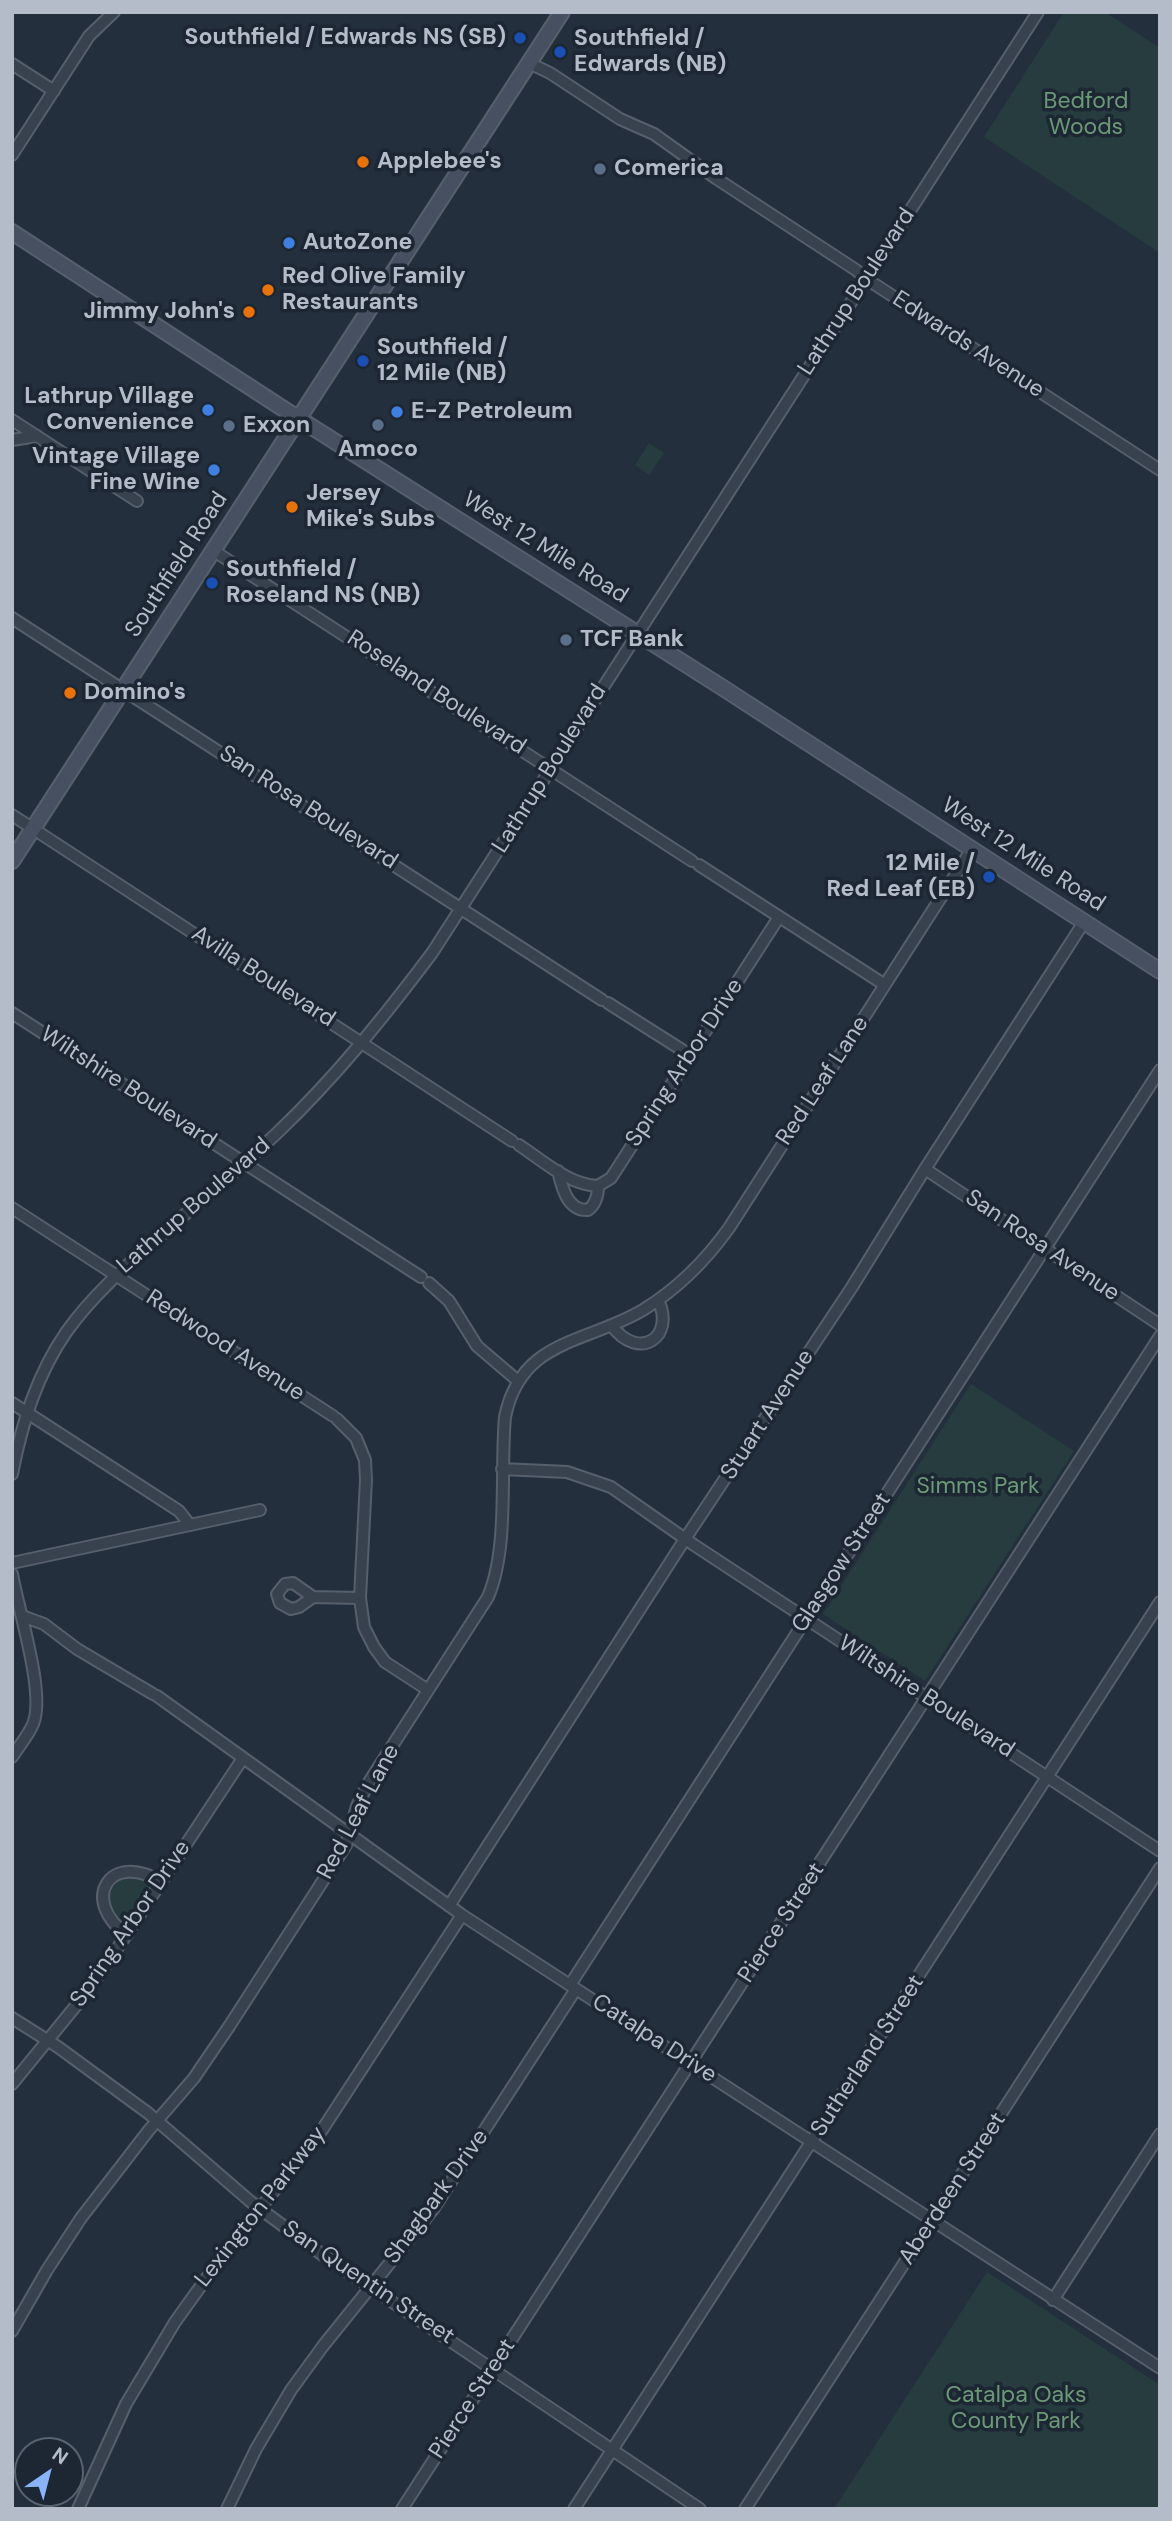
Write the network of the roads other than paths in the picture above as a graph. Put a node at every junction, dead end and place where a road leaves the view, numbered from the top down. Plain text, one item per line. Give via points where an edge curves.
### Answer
1 (114, 12) edge
2 (562, 12) edge
3 (1038, 12) edge
4 (12, 64) edge
5 (529, 64) junction
6 (54, 91) junction
7 (12, 155) edge
8 (12, 232) edge
9 (865, 278) junction
10 (299, 419) junction
11 (12, 420) edge
12 (37, 436) junction
13 (12, 440) edge
14 (1160, 470) edge
15 (137, 501) dead end
16 (214, 551) junction
17 (12, 618) edge
18 (636, 633) junction
19 (123, 690) junction
20 (551, 767) junction
21 (12, 815) edge
22 (33, 828) junction
23 (972, 849) junction
24 (12, 861) edge
25 (462, 908) junction
26 (779, 917) junction
27 (1084, 922) junction
28 (1160, 971) edge
29 (885, 985) junction
30 (12, 1013) edge
31 (363, 1042) junction
32 (690, 1055) junction
33 (1160, 1070) edge
34 (244, 1162) junction
35 (925, 1168) junction
36 (558, 1171) junction
37 (598, 1186) junction
38 (12, 1208) edge
39 (1045, 1247) junction
40 (116, 1275) junction
41 (658, 1300) junction
42 (1160, 1325) edge
43 (612, 1326) junction
44 (1160, 1336) edge
45 (518, 1381) junction
46 (12, 1403) edge
47 (27, 1413) junction
48 (502, 1469) junction
49 (12, 1474) edge
50 (260, 1510) dead end
51 (190, 1525) junction
52 (685, 1539) junction
53 (12, 1563) edge
54 (12, 1574) edge
55 (313, 1597) dead end
56 (360, 1598) junction
57 (1160, 1602) edge
58 (22, 1616) junction
59 (806, 1619) junction
60 (428, 1690) junction
61 (926, 1698) junction
62 (12, 1757) edge
63 (243, 1758) junction
64 (1047, 1777) junction
65 (349, 1835) junction
66 (1160, 1851) edge
67 (1160, 1868) edge
68 (161, 1882) junction
69 (449, 1906) junction
70 (462, 1915) junction
71 (127, 1935) junction
72 (573, 1987) junction
73 (12, 2018) edge
74 (48, 2040) junction
75 (691, 2063) junction
76 (12, 2084) edge
77 (158, 2121) junction
78 (1160, 2134) edge
79 (812, 2142) junction
80 (261, 2209) junction
81 (933, 2221) junction
82 (370, 2288) junction
83 (1053, 2300) junction
84 (12, 2330) edge
85 (1160, 2368) edge
86 (493, 2369) junction
87 (612, 2450) junction
88 (78, 2509) edge
89 (226, 2509) edge
90 (402, 2509) edge
91 (574, 2509) edge
92 (700, 2509) edge
93 (745, 2509) edge

1 - 6 street via 94,29
2 - 5 main road, Southfield Road
3 - 9 street, Lathrup Boulevard
4 - 6 street
5 - 9 street, Edwards Avenue via 670,145
5 - 10 main road, Southfield Road
6 - 7 street
8 - 10 main road, West 12 Mile Road
9 - 14 street, Edwards Avenue
9 - 18 street, Lathrup Boulevard
10 - 16 main road, Southfield Road
10 - 18 main road, West 12 Mile Road
11 - 12 street
12 - 13 street
12 - 15 street
16 - 19 main road, Southfield Road
16 - 20 street, Roseland Boulevard
17 - 19 street, San Rosa Boulevard
18 - 20 street, Lathrup Boulevard
18 - 23 main road, West 12 Mile Road
19 - 22 main road, Southfield Road
19 - 25 street, San Rosa Boulevard
20 - 25 street, Lathrup Boulevard
20 - 26 street, Roseland Boulevard
21 - 22 street, Avilla Boulevard
22 - 24 main road, Southfield Road
22 - 31 street, Avilla Boulevard
23 - 27 main road, West 12 Mile Road
23 - 29 street, Red Leaf Lane
25 - 31 street, Lathrup Boulevard
25 - 32 street, San Rosa Boulevard
26 - 29 street, Roseland Boulevard
26 - 32 street, Spring Arbor Drive
27 - 28 main road, West 12 Mile Road
27 - 35 street, Stuart Avenue
29 - 41 street, Red Leaf Lane via 722,1238 690,1274
30 - 34 street, Wiltshire Boulevard
31 - 34 street, Lathrup Boulevard
31 - 36 street, Avilla Boulevard
32 - 37 street, Spring Arbor Drive via 611,1178
33 - 39 street, Glasgow Street
34 - 40 street, Lathrup Boulevard
34 - 45 street, Wiltshire Boulevard via 425,1280 449,1301 477,1346
35 - 39 street, San Rosa Avenue
35 - 52 street, Stuart Avenue
36 - 37 street, Avilla Boulevard via 579,1183
36 - 37 street, Spring Arbor Drive via 564,1191 573,1205 583,1210 593,1206
38 - 40 street, Redwood Avenue
39 - 42 street, San Rosa Avenue
39 - 59 street, Glasgow Street
40 - 47 street, Lathrup Boulevard via 66,1333
40 - 56 street, Redwood Avenue via 350,1430 366,1470
41 - 43 street, Red Leaf Lane
41 - 43 street via 663,1322 651,1341 631,1343
43 - 45 street, Red Leaf Lane via 554,1349
44 - 61 street, Pierce Street
45 - 48 street, Red Leaf Lane via 505,1417
46 - 47 street
47 - 49 street, Lathrup Boulevard
47 - 51 street via 179,1511
48 - 52 street, Wiltshire Boulevard via 567,1472 598,1481 627,1496
48 - 60 street, Red Leaf Lane via 497,1574 481,1610
50 - 51 street
51 - 53 street
52 - 59 street, Wiltshire Boulevard
52 - 69 street, Stuart Avenue
54 - 58 street
55 - 56 street
56 - 60 street, Redwood Avenue via 364,1627 379,1655
57 - 64 street, Sutherland Street
58 - 62 street via 37,1709
58 - 63 street, Catalpa Drive via 44,1624 76,1649 155,1695
59 - 61 street, Wiltshire Boulevard
59 - 72 street, Glasgow Street
60 - 65 street, Red Leaf Lane via 365,1789
61 - 64 street, Wiltshire Boulevard
61 - 75 street, Pierce Street
63 - 65 street, Catalpa Drive
63 - 68 street, Spring Arbor Drive
64 - 66 street, Wiltshire Boulevard
64 - 79 street, Sutherland Street
65 - 69 street, Catalpa Drive
65 - 77 street, Red Leaf Lane via 225,2034
67 - 81 street, Aberdeen Street
68 - 71 street, Spring Arbor Drive
68 - 71 street via 128,1871 106,1886 105,1912
69 - 70 street, Catalpa Drive
70 - 72 street, Catalpa Drive
70 - 80 street, Lexington Parkway via 322,2130
71 - 74 street, Spring Arbor Drive
72 - 75 street, Catalpa Drive
72 - 82 street, Shagbark Drive via 457,2174
73 - 74 street, San Quentin Street
74 - 76 street, Spring Arbor Drive
74 - 77 street, San Quentin Street
75 - 79 street, Catalpa Drive
75 - 86 street, Pierce Street
77 - 80 street, San Quentin Street
77 - 84 street, Red Leaf Lane via 81,2218
78 - 83 street
79 - 81 street, Catalpa Drive
79 - 87 street, Sutherland Street
80 - 82 street, San Quentin Street
80 - 88 street, Lexington Parkway via 197,2290 150,2361
81 - 83 street, Catalpa Drive
81 - 93 street, Aberdeen Street
82 - 86 street, San Quentin Street
82 - 89 street, Shagbark Drive via 281,2406
83 - 85 street, Catalpa Drive
86 - 87 street, San Quentin Street
86 - 90 street, Pierce Street
87 - 91 street, Sutherland Street
87 - 92 street, San Quentin Street

